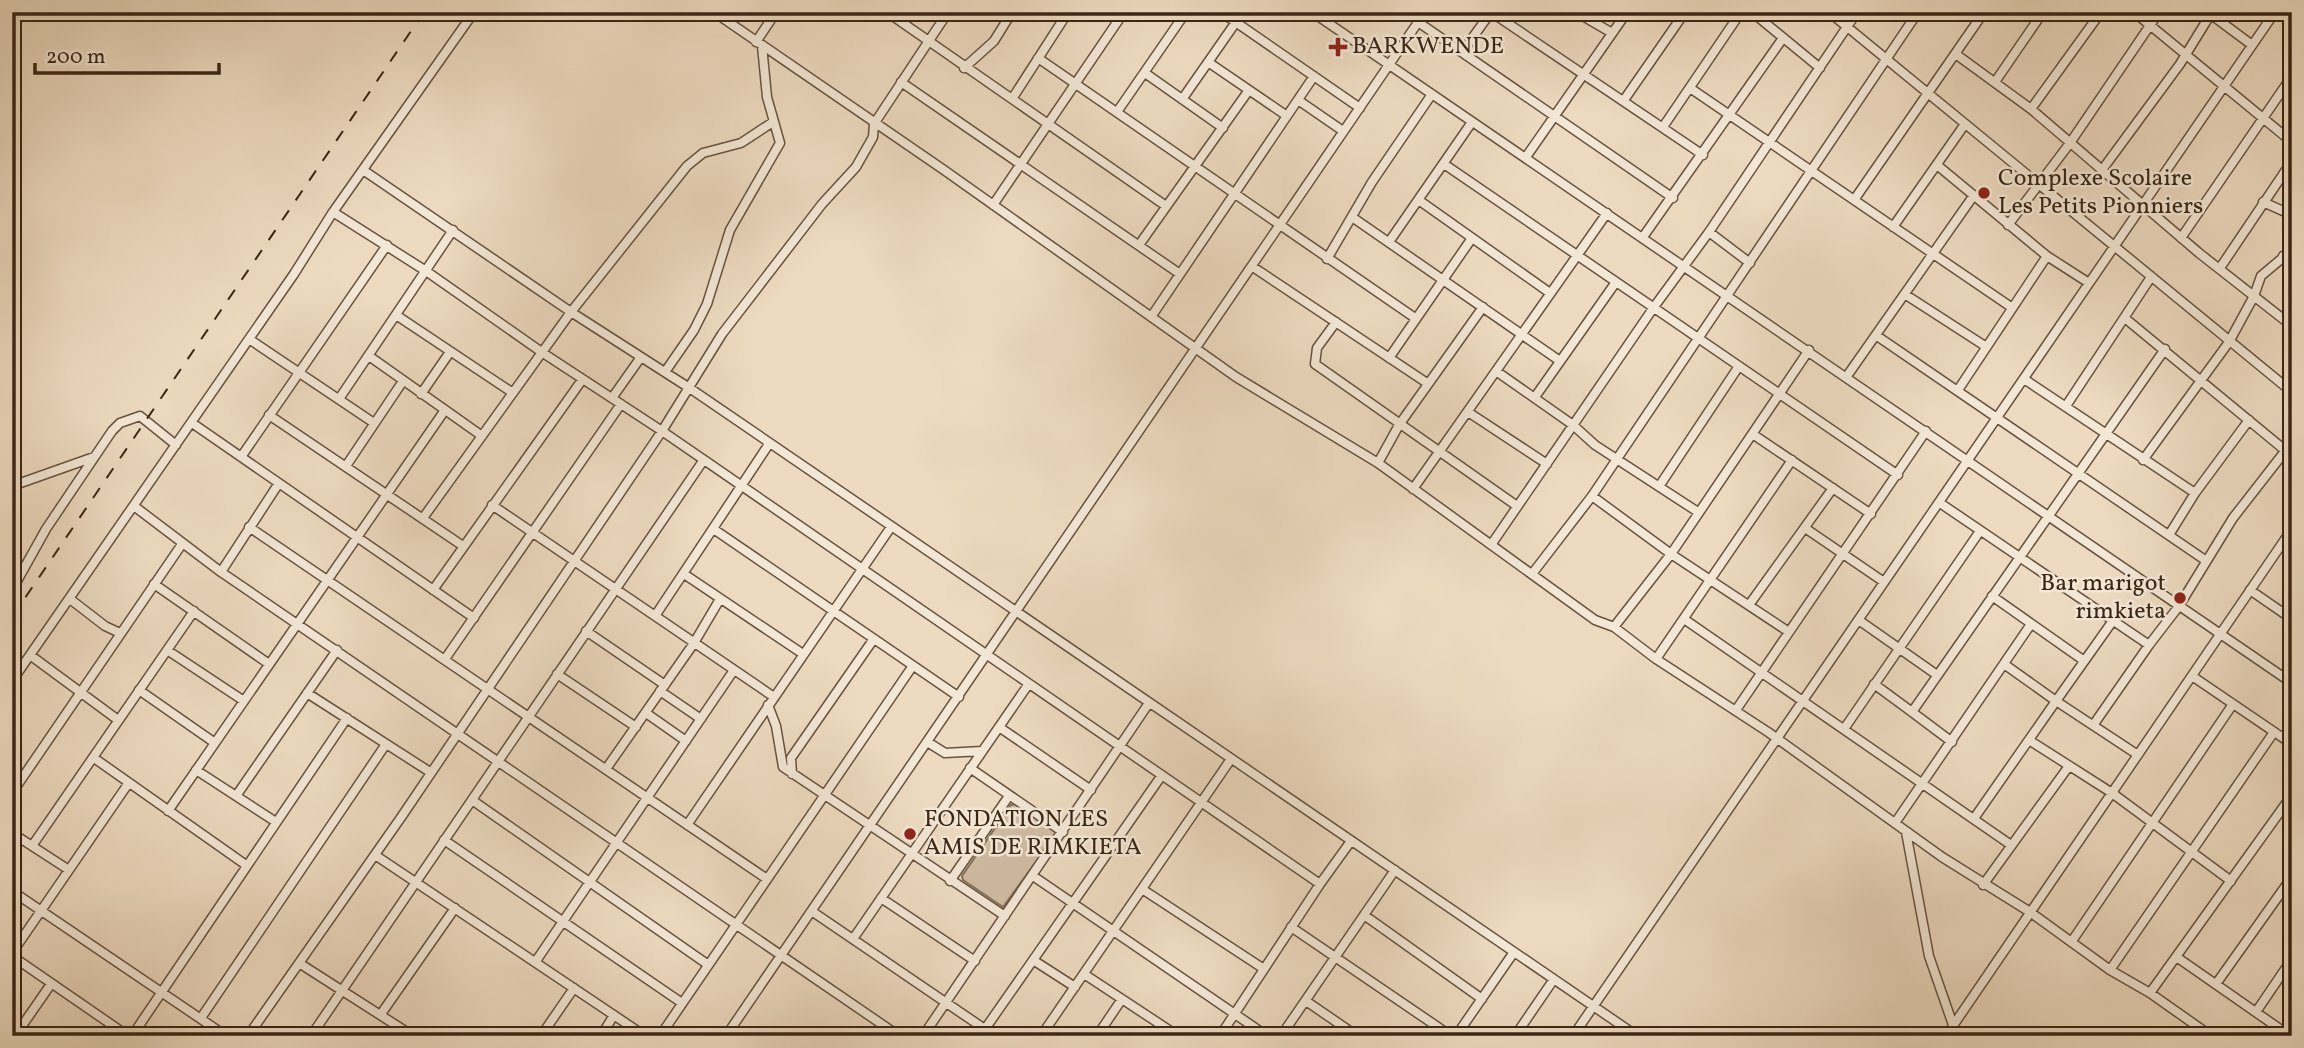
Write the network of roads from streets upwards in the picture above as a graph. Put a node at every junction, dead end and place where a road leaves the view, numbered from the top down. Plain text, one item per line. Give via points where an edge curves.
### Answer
1 (474, 12) edge
2 (715, 12) edge
3 (776, 12) edge
4 (948, 12) edge
5 (1012, 12) edge
6 (1068, 12) edge
7 (1124, 12) edge
8 (1186, 12) edge
9 (1221, 12) edge
10 (1243, 12) edge
11 (1312, 12) edge
12 (1425, 12) edge
13 (1576, 12) edge
14 (1627, 12) edge
15 (1741, 12) edge
16 (1752, 12) edge
17 (1829, 12) edge
18 (1857, 12) edge
19 (1917, 12) edge
20 (1984, 12) edge
21 (2043, 12) edge
22 (2101, 12) edge
23 (2134, 12) edge
24 (2160, 12) edge
25 (2275, 12) edge
26 (889, 13) edge
27 (1683, 13) edge
28 (2211, 13) edge
29 (1236, 22) junction
30 (1419, 22) junction
31 (2149, 25) junction
32 (1847, 28) junction
33 (1612, 33) junction
34 (1783, 38) junction
35 (928, 42) junction
36 (759, 44) junction
37 (2252, 45) junction
38 (1463, 51) junction
39 (1957, 55) junction
40 (2185, 55) junction
41 (1038, 58) junction
42 (1884, 58) junction
43 (1208, 62) junction
44 (1390, 63) junction
45 (964, 68) junction
46 (1820, 68) junction
47 (1145, 72) junction
48 (1585, 74) junction
49 (1314, 76) junction
50 (2292, 76) edge
51 (901, 82) junction
52 (1995, 82) junction
53 (1076, 85) junction
54 (2223, 86) junction
55 (1690, 88) junction
56 (1249, 90) junction
57 (1432, 94) junction
58 (1928, 94) junction
59 (1183, 98) junction
60 (1012, 99) junction
61 (1298, 100) junction
62 (1623, 100) junction
63 (1360, 108) junction
64 (2031, 109) junction
65 (1117, 112) junction
66 (1556, 114) junction
67 (1287, 116) junction
68 (1729, 117) junction
69 (2263, 118) junction
70 (773, 122) junction
71 (1472, 122) junction
72 (1049, 123) junction
73 (874, 124) junction
74 (1965, 124) junction
75 (1663, 127) junction
76 (1223, 128) junction
77 (1343, 131) junction
78 (2292, 142) edge
79 (2070, 143) junction
80 (1769, 144) junction
81 (1703, 155) junction
82 (1526, 157) junction
83 (2292, 161) edge
84 (1022, 163) junction
85 (1444, 164) junction
86 (1937, 165) junction
87 (1195, 168) junction
88 (363, 170) junction
89 (2102, 170) junction
90 (1812, 171) junction
91 (2039, 186) junction
92 (1974, 195) junction
93 (1235, 196) junction
94 (1673, 198) junction
95 (1854, 200) junction
96 (1420, 201) junction
97 (2263, 202) junction
98 (993, 205) junction
99 (2142, 205) junction
100 (1166, 206) junction
101 (333, 212) junction
102 (1607, 213) junction
103 (2292, 215) edge
104 (1352, 217) junction
105 (2008, 225) junction
106 (1279, 226) junction
107 (1894, 227) junction
108 (453, 230) junction
109 (1709, 232) junction
110 (1643, 237) junction
111 (1472, 238) junction
112 (2181, 238) junction
113 (1389, 242) junction
114 (387, 245) junction
115 (1139, 245) junction
116 (2114, 247) junction
117 (2292, 250) edge
118 (1935, 255) junction
119 (1577, 256) junction
120 (2047, 256) junction
121 (2283, 256) junction
122 (1327, 259) junction
123 (2292, 262) edge
124 (1750, 263) junction
125 (1684, 265) junction
126 (1253, 267) junction
127 (2220, 268) junction
128 (426, 271) junction
129 (1180, 274) junction
130 (2151, 277) junction
131 (1443, 280) junction
132 (1616, 282) junction
133 (2089, 283) junction
134 (1550, 293) junction
135 (1729, 294) junction
136 (1906, 295) junction
137 (2255, 296) junction
138 (1483, 307) junction
139 (1654, 307) junction
140 (2011, 307) junction
141 (572, 312) junction
142 (396, 315) junction
143 (1151, 317) junction
144 (1415, 318) junction
145 (2126, 319) junction
146 (1336, 322) junction
147 (2292, 326) edge
148 (1522, 334) junction
149 (1877, 336) junction
150 (1698, 337) junction
151 (249, 339) junction
152 (2229, 341) junction
153 (1985, 346) junction
154 (1195, 348) junction
155 (2165, 348) junction
156 (1809, 350) junction
157 (450, 352) junction
158 (542, 353) junction
159 (369, 356) junction
160 (641, 357) junction
161 (1389, 358) junction
162 (1560, 361) junction
163 (1739, 366) junction
164 (298, 371) junction
165 (1496, 371) junction
166 (665, 372) junction
167 (1847, 376) junction
168 (2024, 379) junction
169 (582, 380) junction
170 (2200, 380) junction
171 (403, 381) junction
172 (1427, 383) junction
173 (691, 389) junction
174 (1958, 390) junction
175 (2292, 392) edge
176 (513, 393) junction
177 (421, 394) junction
178 (1779, 394) junction
179 (1535, 397) junction
180 (612, 398) junction
181 (339, 399) junction
182 (621, 404) junction
183 (2066, 406) junction
184 (444, 410) junction
185 (1468, 412) junction
186 (269, 415) junction
187 (1997, 417) junction
188 (2249, 420) junction
189 (192, 423) junction
190 (374, 423) junction
191 (1399, 425) junction
192 (1573, 425) junction
193 (662, 431) junction
194 (1926, 431) junction
195 (2104, 433) junction
196 (1754, 435) junction
197 (482, 436) junction
198 (176, 444) junction
199 (769, 444) junction
200 (1442, 450) junction
201 (2289, 453) edge
202 (94, 457) junction
203 (241, 457) junction
204 (1617, 458) junction
205 (1793, 460) junction
206 (2143, 460) junction
207 (704, 461) junction
208 (1969, 461) junction
209 (1378, 463) junction
210 (1547, 464) junction
211 (346, 466) junction
212 (2078, 472) junction
213 (1898, 475) junction
214 (279, 483) junction
215 (1660, 485) junction
216 (12, 486) edge
217 (743, 487) junction
218 (1413, 488) junction
219 (1833, 488) junction
220 (386, 492) junction
221 (2194, 493) junction
222 (1592, 496) junction
223 (1940, 503) junction
224 (492, 505) junction
225 (134, 506) junction
226 (1517, 506) junction
227 (1698, 512) junction
228 (1871, 514) junction
229 (2048, 515) junction
230 (424, 518) junction
231 (249, 527) junction
232 (891, 527) junction
233 (1805, 528) junction
234 (2292, 528) edge
235 (715, 530) junction
236 (1980, 531) junction
237 (532, 533) junction
238 (2169, 535) junction
239 (357, 536) junction
240 (182, 544) junction
241 (1491, 545) junction
242 (463, 546) junction
243 (1671, 554) junction
244 (1843, 555) junction
245 (2019, 557) junction
246 (573, 559) junction
247 (2205, 560) junction
248 (862, 570) junction
249 (221, 572) junction
250 (684, 574) junction
251 (1532, 574) junction
252 (328, 579) junction
253 (1711, 579) junction
254 (1884, 582) junction
255 (154, 584) junction
256 (615, 589) junction
257 (12, 590) edge
258 (433, 590) junction
259 (2250, 590) junction
260 (1992, 596) junction
261 (70, 599) junction
262 (720, 599) junction
263 (1749, 604) junction
264 (2179, 606) junction
265 (194, 611) junction
266 (832, 612) junction
267 (1017, 613) junction
268 (655, 616) junction
269 (474, 618) junction
270 (1684, 619) junction
271 (2292, 619) edge
272 (1860, 621) junction
273 (2112, 622) junction
274 (297, 624) junction
275 (2031, 624) junction
276 (1614, 627) junction
277 (586, 631) junction
278 (1789, 632) junction
279 (120, 633) junction
280 (2221, 635) junction
281 (873, 640) junction
282 (694, 643) junction
283 (2149, 645) junction
284 (1898, 648) junction
285 (167, 650) junction
286 (337, 650) junction
287 (803, 654) junction
288 (30, 655) junction
289 (987, 657) junction
290 (446, 659) junction
291 (1656, 659) junction
292 (2083, 660) junction
293 (269, 664) junction
294 (2004, 664) junction
295 (912, 667) junction
296 (734, 670) junction
297 (1761, 671) junction
298 (557, 674) junction
299 (1937, 675) junction
300 (2192, 676) junction
301 (12, 681) edge
302 (2292, 683) edge
303 (1874, 684) junction
304 (1027, 685) junction
305 (488, 688) junction
306 (663, 688) junction
307 (139, 690) junction
308 (307, 692) junction
309 (82, 693) junction
310 (774, 697) junction
311 (959, 697) junction
312 (244, 701) junction
313 (2056, 701) junction
314 (1802, 702) junction
315 (1149, 703) junction
316 (2233, 704) junction
317 (768, 705) junction
318 (1735, 710) junction
319 (1912, 712) junction
320 (646, 713) junction
321 (528, 716) junction
322 (347, 719) junction
323 (701, 719) junction
324 (118, 720) junction
325 (2094, 724) junction
326 (999, 726) junction
327 (636, 727) junction
328 (1844, 729) junction
329 (2274, 732) junction
330 (456, 733) junction
331 (1778, 739) junction
332 (2029, 740) junction
333 (686, 741) junction
334 (1952, 742) junction
335 (215, 743) junction
336 (929, 743) junction
337 (386, 744) junction
338 (2292, 744) edge
339 (1122, 746) junction
340 (982, 751) junction
341 (2138, 755) junction
342 (94, 758) junction
343 (1231, 759) junction
344 (497, 761) junction
345 (2069, 766) junction
346 (970, 768) junction
347 (606, 769) junction
348 (196, 770) junction
349 (430, 772) junction
350 (792, 774) junction
351 (1162, 775) junction
352 (128, 784) junction
353 (1924, 785) junction
354 (1091, 790) junction
355 (12, 793) edge
356 (2112, 793) junction
357 (824, 795) junction
358 (236, 796) junction
359 (1009, 796) junction
360 (647, 797) junction
361 (2291, 798) edge
362 (472, 800) junction
363 (1201, 803) junction
364 (168, 811) junction
365 (1975, 817) junction
366 (276, 822) junction
367 (1895, 823) junction
368 (2153, 823) junction
369 (687, 824) junction
370 (870, 826) junction
371 (1063, 832) junction
372 (1906, 832) junction
373 (12, 833) edge
374 (444, 840) junction
375 (1351, 841) junction
376 (617, 842) junction
377 (2011, 845) junction
378 (32, 846) junction
379 (2192, 852) junction
380 (375, 855) junction
381 (913, 856) junction
382 (246, 865) junction
383 (69, 870) junction
384 (1395, 870) junction
385 (1033, 876) junction
386 (2292, 877) edge
387 (767, 879) junction
388 (415, 880) junction
389 (950, 881) junction
390 (2231, 881) junction
391 (589, 883) junction
392 (1320, 884) junction
393 (1983, 885) junction
394 (1142, 889) junction
395 (12, 891) edge
396 (881, 898) junction
397 (1074, 903) junction
398 (455, 908) junction
399 (42, 909) junction
400 (813, 912) junction
401 (2030, 912) junction
402 (1364, 915) junction
403 (1005, 916) junction
404 (562, 922) junction
405 (736, 923) junction
406 (1291, 928) junction
407 (1114, 930) junction
408 (853, 939) junction
409 (2072, 941) junction
410 (1514, 952) junction
411 (12, 955) edge
412 (783, 956) junction
413 (1335, 957) junction
414 (2178, 958) junction
415 (1033, 960) junction
416 (2292, 960) edge
417 (536, 961) junction
418 (975, 961) junction
419 (299, 963) junction
420 (707, 964) junction
421 (1264, 969) junction
422 (2110, 970) junction
423 (1084, 974) junction
424 (1554, 979) junction
425 (51, 984) junction
426 (2216, 984) junction
427 (1075, 987) junction
428 (574, 988) junction
429 (342, 990) junction
430 (162, 992) junction
431 (2151, 993) junction
432 (1122, 999) junction
433 (1482, 999) junction
434 (1306, 1001) junction
435 (682, 1003) junction
436 (946, 1003) junction
437 (1593, 1006) junction
438 (2256, 1012) junction
439 (381, 1014) junction
440 (1235, 1014) junction
441 (614, 1015) junction
442 (201, 1018) junction
443 (1953, 1025) junction
444 (1164, 1027) junction
445 (985, 1029) junction
446 (18, 1032) edge
447 (130, 1036) edge
448 (226, 1036) edge
449 (248, 1036) edge
450 (311, 1036) edge
451 (413, 1036) edge
452 (541, 1036) edge
453 (601, 1036) edge
454 (645, 1036) edge
455 (660, 1036) edge
456 (726, 1036) edge
457 (899, 1036) edge
458 (923, 1036) edge
459 (995, 1036) edge
460 (1041, 1036) edge
461 (1097, 1036) edge
462 (1158, 1036) edge
463 (1178, 1036) edge
464 (1220, 1036) edge
465 (1267, 1036) edge
466 (1281, 1036) edge
467 (1357, 1036) edge
468 (1454, 1036) edge
469 (1515, 1036) edge
470 (1573, 1036) edge
471 (1637, 1036) edge
472 (1946, 1036) edge
473 (2211, 1036) edge
474 (2290, 1036) edge

1 - 88 street
2 - 36 street
3 - 36 street
4 - 35 street
5 - 45 street via 994,41
6 - 41 street
7 - 53 street
8 - 47 street
9 - 29 street
10 - 29 street
11 - 44 street
12 - 30 street
13 - 33 street
14 - 33 street
15 - 55 street
16 - 34 street
17 - 32 street
18 - 32 street
19 - 42 street
20 - 39 street
21 - 52 street
22 - 64 street
23 - 31 street
24 - 31 street
25 - 37 street
26 - 35 street
27 - 62 street
28 - 37 street
28 - 40 street
29 - 43 street
29 - 49 street
30 - 38 street
30 - 44 street
31 - 40 street
31 - 79 street
32 - 42 street
32 - 46 street
33 - 48 street
34 - 46 street
34 - 68 street
35 - 45 street
35 - 51 street
36 - 70 street
36 - 73 street
37 - 54 street
38 - 48 street via 1491,12
38 - 66 street
39 - 52 street
39 - 58 street
40 - 54 street
40 - 89 street
41 - 53 street
41 - 60 street
42 - 58 street
42 - 90 street
43 - 56 street
43 - 59 street
44 - 57 street
44 - 63 street
45 - 60 street
46 - 80 street
47 - 59 street
47 - 65 street
48 - 62 street
48 - 66 street
49 - 61 street
49 - 63 street
50 - 69 street
51 - 73 street
51 - 84 street
52 - 64 street
53 - 65 street
53 - 72 street
54 - 69 street
54 - 99 street
55 - 68 street
55 - 75 street
56 - 67 street
56 - 76 street
57 - 71 street
57 - 104 street
58 - 74 street
58 - 95 street
59 - 76 street
60 - 72 street
61 - 67 street
61 - 77 street
62 - 75 street
63 - 77 street
64 - 79 street
65 - 87 street
66 - 82 street
66 - 94 street
67 - 93 street
68 - 80 street
68 - 81 street
69 - 78 street
69 - 112 street
70 - 141 street via 741,143 694,160
70 - 166 street via 778,148 730,230 694,330
71 - 82 street
71 - 85 street
72 - 84 street
72 - 100 street
73 - 98 street
73 - 173 street via 873,137 856,167 722,334
74 - 86 street
74 - 91 street
75 - 81 street
76 - 87 street
77 - 106 street
79 - 89 street
79 - 91 street
80 - 90 street
80 - 109 street
81 - 94 street
82 - 102 street
83 - 97 street
84 - 98 street
84 - 115 street
85 - 96 street
85 - 119 street
86 - 92 street
86 - 107 street
87 - 93 street
87 - 100 street
88 - 101 street
88 - 108 street
89 - 99 street
90 - 95 street
90 - 124 street
91 - 105 street
91 - 116 street
92 - 105 street
92 - 118 street
93 - 106 street
93 - 129 street
94 - 110 street
95 - 107 street
96 - 111 street
96 - 113 street
97 - 103 street
97 - 127 street
98 - 143 street
99 - 112 street
99 - 116 street
100 - 115 street
101 - 114 street
101 - 151 street
102 - 110 street
102 - 119 street
104 - 113 street
104 - 122 street
105 - 120 street
106 - 122 street
106 - 126 street
107 - 118 street
108 - 128 street
108 - 141 street
109 - 124 street
109 - 125 street
110 - 125 street
111 - 131 street
111 - 134 street
112 - 127 street
113 - 131 street
114 - 128 street
114 - 164 street
115 - 129 street
116 - 130 street
116 - 133 street
117 - 121 street
118 - 136 street
118 - 140 street
119 - 132 street
119 - 134 street
120 - 133 street
120 - 140 street
121 - 123 street
121 - 137 street via 2261,276
122 - 144 street
124 - 135 street
125 - 135 street
125 - 139 street
126 - 146 street
126 - 154 street
127 - 137 street
128 - 142 street
128 - 158 street
129 - 143 street
130 - 145 street
130 - 152 street
131 - 138 street
131 - 144 street
132 - 139 street
132 - 162 street
133 - 168 street
134 - 148 street
135 - 150 street
135 - 156 street
136 - 149 street
136 - 153 street
137 - 147 street
137 - 152 street
138 - 148 street
138 - 172 street
139 - 150 street
139 - 192 street
140 - 153 street
141 - 158 street
141 - 160 street
142 - 157 street
142 - 159 street
143 - 154 street
144 - 161 street
145 - 155 street
145 - 183 street
146 - 161 street
146 - 191 street via 1315,353 1315,364
148 - 162 street
148 - 165 street
149 - 167 street
149 - 174 street
150 - 163 street
150 - 204 street
151 - 164 street
151 - 189 street
152 - 170 street
152 - 175 street
153 - 174 street
154 - 209 street
154 - 267 street
155 - 170 street
155 - 195 street
156 - 167 street
156 - 178 street
157 - 176 street
157 - 177 street
158 - 169 street
158 - 176 street
159 - 171 street
159 - 181 street
160 - 166 street
160 - 180 street
161 - 172 street
162 - 179 street
163 - 178 street
163 - 215 street
164 - 181 street
164 - 186 street
165 - 179 street
165 - 185 street
166 - 173 street
167 - 194 street
168 - 183 street
168 - 187 street
169 - 180 street
169 - 224 street
170 - 188 street
170 - 206 street
171 - 177 street
171 - 190 street
172 - 191 street
173 - 193 street
173 - 199 street
174 - 187 street
176 - 197 street
177 - 184 street
178 - 196 street
178 - 213 street
179 - 192 street
180 - 182 street
181 - 190 street
182 - 193 street
182 - 237 street
183 - 195 street
184 - 197 street
184 - 220 street
185 - 200 street
185 - 210 street
186 - 203 street
186 - 211 street
187 - 208 street
187 - 212 street
188 - 201 street
188 - 221 street
189 - 198 street
189 - 203 street
190 - 211 street
191 - 200 street
191 - 209 street
192 - 204 street
192 - 210 street
193 - 207 street
193 - 246 street
194 - 208 street
194 - 213 street
195 - 206 street
195 - 212 street
196 - 205 street
196 - 227 street
197 - 230 street
198 - 202 street via 140,416 111,431
198 - 225 street
199 - 217 street
199 - 232 street
200 - 218 street
200 - 226 street
201 - 247 street
202 - 216 street
202 - 257 street
203 - 214 street
204 - 215 street
204 - 222 street
205 - 219 street
205 - 253 street
206 - 221 street
207 - 217 street
207 - 256 street
208 - 223 street
208 - 229 street
209 - 218 street
210 - 226 street
211 - 220 street
212 - 229 street
212 - 238 street
213 - 228 street
214 - 231 street
214 - 239 street
215 - 227 street
217 - 235 street
217 - 248 street
218 - 241 street
219 - 228 street
219 - 233 street
220 - 230 street
220 - 239 street
221 - 238 street
222 - 243 street
222 - 251 street
223 - 236 street
223 - 254 street
224 - 237 street
224 - 242 street
225 - 240 street
225 - 261 street
226 - 241 street
227 - 243 street
228 - 244 street
229 - 245 street
229 - 264 street
230 - 242 street
231 - 249 street
231 - 252 street
232 - 248 street
232 - 267 street
233 - 244 street
233 - 263 street
234 - 259 street
235 - 250 street
235 - 266 street
236 - 245 street
236 - 284 street
237 - 246 street
237 - 269 street
238 - 247 street
239 - 252 street
239 - 258 street
240 - 249 street
240 - 255 street
241 - 251 street
242 - 258 street
243 - 253 street
243 - 276 street
244 - 254 street
244 - 278 street
245 - 260 street
245 - 273 street
246 - 256 street
246 - 305 street
247 - 264 street
248 - 266 street
248 - 289 street
249 - 274 street
250 - 262 street
250 - 268 street
251 - 276 street via 1595,620
252 - 274 street
252 - 290 street
253 - 263 street
253 - 270 street
254 - 272 street
255 - 265 street
255 - 279 street
256 - 268 street
256 - 277 street
258 - 269 street
259 - 271 street
259 - 280 street
260 - 275 street
260 - 299 street
261 - 279 street
261 - 288 street
262 - 282 street
262 - 287 street
263 - 278 street
264 - 280 street
264 - 283 street
265 - 285 street
265 - 293 street
266 - 281 street
266 - 287 street
267 - 289 street
267 - 315 street
268 - 282 street
269 - 290 street
270 - 291 street
270 - 297 street
272 - 284 street
272 - 314 street
273 - 283 street
273 - 292 street
274 - 286 street
274 - 293 street
275 - 292 street
275 - 294 street
276 - 291 street
277 - 298 street
277 - 306 street
278 - 297 street
279 - 309 street
280 - 300 street
280 - 302 street
281 - 295 street
281 - 350 street via 791,758
282 - 296 street
282 - 306 street
283 - 325 street
284 - 299 street
284 - 303 street
285 - 307 street
285 - 312 street
286 - 308 street
286 - 330 street
287 - 310 street
288 - 301 street
288 - 309 street
289 - 304 street
289 - 311 street
290 - 305 street
291 - 318 street
292 - 313 street
293 - 312 street
294 - 313 street
294 - 334 street
295 - 311 street
295 - 357 street
296 - 310 street
296 - 323 street
297 - 314 street
297 - 318 street
298 - 321 street
298 - 327 street
299 - 319 street
300 - 316 street
300 - 341 street
303 - 319 street
303 - 328 street
304 - 326 street
304 - 339 street
305 - 321 street
305 - 330 street
306 - 320 street
306 - 323 street
307 - 324 street
307 - 335 street
308 - 322 street
308 - 358 street
309 - 324 street
309 - 355 street
310 - 317 street
311 - 336 street
312 - 335 street
313 - 325 street
313 - 332 street
314 - 328 street
314 - 331 street
315 - 339 street
315 - 343 street
316 - 329 street
316 - 368 street
317 - 350 street via 781,763
317 - 369 street
318 - 331 street
319 - 334 street
320 - 327 street
320 - 333 street
321 - 344 street
321 - 347 street
322 - 337 street
322 - 366 street
323 - 333 street
324 - 342 street
325 - 341 street
326 - 340 street
326 - 354 street
327 - 347 street
328 - 353 street
329 - 338 street
329 - 379 street
330 - 344 street
330 - 349 street
331 - 367 street
331 - 437 street
332 - 345 street
332 - 365 street
333 - 360 street
334 - 353 street
335 - 348 street
336 - 340 street via 945,753
336 - 370 street
337 - 349 street
337 - 442 street
339 - 351 street
339 - 354 street
340 - 346 street
341 - 356 street
342 - 352 street
342 - 378 street
343 - 363 street
343 - 375 street
344 - 362 street
344 - 376 street
345 - 356 street
345 - 377 street
346 - 359 street
346 - 381 street
347 - 360 street
348 - 358 street
348 - 364 street
349 - 380 street
350 - 357 street
351 - 363 street
351 - 397 street
352 - 364 street
352 - 383 street
353 - 365 street
353 - 367 street
354 - 371 street
356 - 368 street
356 - 401 street
357 - 370 street
357 - 387 street
358 - 366 street
359 - 371 street
359 - 389 street
360 - 369 street
360 - 376 street
361 - 390 street
362 - 374 street
362 - 391 street
363 - 392 street
363 - 394 street
364 - 382 street
365 - 377 street
366 - 382 street
367 - 372 street
368 - 379 street
368 - 409 street
369 - 387 street
370 - 381 street
370 - 400 street
371 - 385 street
372 - 393 street
372 - 443 street via 1930,956
373 - 378 street
374 - 388 street
374 - 404 street
375 - 384 street
375 - 392 street
376 - 391 street
376 - 405 street
377 - 393 street
378 - 383 street
379 - 390 street
379 - 422 street
380 - 388 street
380 - 419 street
381 - 389 street
381 - 396 street
382 - 430 street
383 - 399 street
384 - 402 street
384 - 410 street
385 - 397 street
385 - 403 street
386 - 426 street
387 - 405 street
388 - 398 street
388 - 429 street
389 - 403 street
390 - 414 street
391 - 404 street
391 - 420 street
392 - 406 street
393 - 401 street
394 - 407 street
394 - 421 street
395 - 399 street
396 - 408 street
396 - 418 street
397 - 407 street
397 - 415 street
398 - 417 street
398 - 439 street
399 - 411 street
399 - 430 street
400 - 408 street
400 - 412 street
401 - 409 street
401 - 443 street
402 - 413 street
402 - 433 street
403 - 418 street
404 - 417 street
404 - 435 street
405 - 412 street
405 - 420 street
406 - 413 street
406 - 421 street
407 - 423 street
407 - 440 street
408 - 436 street
409 - 422 street
410 - 424 street
410 - 433 street
411 - 425 street
412 - 456 street
412 - 457 street
413 - 434 street
413 - 468 street
414 - 426 street
414 - 431 street
415 - 427 street
415 - 445 street
416 - 438 street
417 - 428 street
418 - 436 street
419 - 429 street
419 - 449 street
420 - 435 street
421 - 440 street
422 - 431 street
423 - 427 street
423 - 432 street
424 - 437 street
424 - 469 street
425 - 446 street
425 - 447 street
426 - 438 street
427 - 460 street
428 - 441 street
428 - 452 street
429 - 439 street
429 - 450 street
430 - 442 street
430 - 447 street
431 - 473 street
432 - 444 street
432 - 461 street
433 - 468 street
434 - 466 street
434 - 467 street
435 - 455 street
436 - 445 street
436 - 458 street
437 - 470 street
437 - 471 street
438 - 474 street
439 - 451 street
440 - 464 street
440 - 465 street
441 - 453 street
441 - 454 street
442 - 448 street
443 - 472 street
444 - 462 street
444 - 463 street
445 - 459 street

